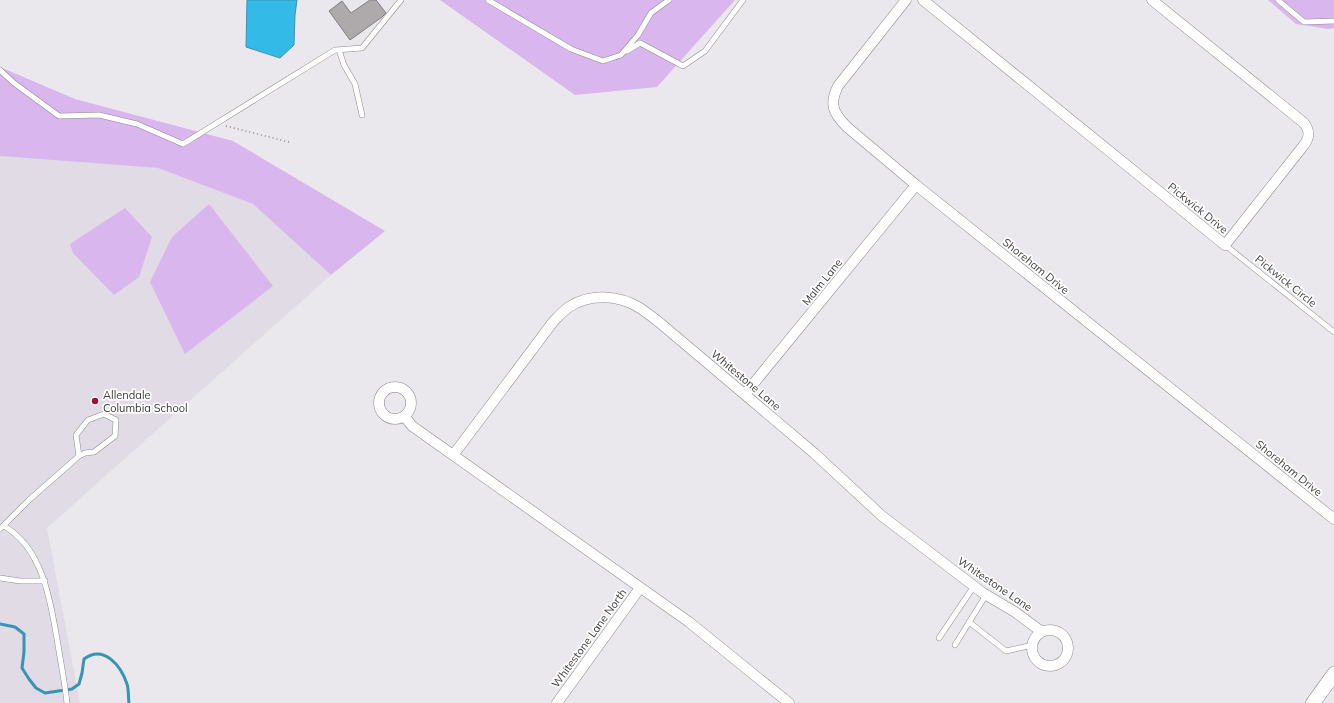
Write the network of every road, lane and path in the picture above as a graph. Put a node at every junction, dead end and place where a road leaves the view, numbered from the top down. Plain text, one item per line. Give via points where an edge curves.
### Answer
1 (401, 0) edge
2 (488, 0) edge
3 (669, 0) edge
4 (743, 0) edge
5 (906, 0) edge
6 (923, 0) edge
7 (1152, 0) edge
8 (1278, 0) edge
9 (1334, 21) edge
10 (339, 50) junction
11 (621, 55) junction
12 (0, 70) edge
13 (362, 115) dead end
14 (218, 123) junction
15 (289, 142) dead end
16 (916, 185) junction
17 (1225, 245) junction
18 (1334, 332) edge
19 (745, 394) junction
20 (404, 417) dead end
21 (454, 454) junction
22 (79, 456) junction
23 (1334, 519) edge
24 (2, 527) edge
25 (0, 578) edge
26 (45, 581) junction
27 (974, 586) junction
28 (640, 588) junction
29 (986, 595) junction
30 (969, 622) junction
31 (1042, 632) junction
32 (939, 638) dead end
33 (955, 645) dead end
34 (1033, 645) junction
35 (1334, 674) edge
36 (67, 702) edge
37 (557, 703) edge
38 (789, 703) edge
39 (1313, 703) edge

1 - 10 lane via 362,48
2 - 11 lane via 571,49 603,61
3 - 11 lane via 651,13 638,36
4 - 11 lane via 704,51 683,66 640,42
5 - 16 street, Shoreham Drive via 843,78 834,93 833,101 838,119
6 - 17 street, Pickwick Drive
7 - 17 street, Pickwick Drive via 1304,123 1309,131 1304,145
8 - 9 lane via 1304,22
10 - 13 lane via 355,84
10 - 14 lane via 335,50
12 - 14 lane via 59,116 99,115 114,118 137,124 183,144
14 - 15 path
16 - 19 street, Malm Lane
16 - 23 street, Shoreham Drive
17 - 18 lane, Pickwick Circle
19 - 21 street, Whitestone Lane via 640,308 611,297 591,298 570,307 553,322
19 - 27 street, Whitestone Lane via 882,516
20 - 21 street via 412,426
21 - 28 street
22 - 22 lane via 94,452 115,436 116,420 104,414 88,420 76,435
22 - 24 lane
24 - 26 lane via 13,532 28,549
25 - 26 lane
26 - 36 lane
27 - 29 street, Whitestone Lane
27 - 32 lane
28 - 37 street, Whitestone Lane North
28 - 38 street via 689,622
29 - 30 lane
29 - 31 street, Whitestone Lane
30 - 33 lane
30 - 34 lane via 1006,651
31 - 34 street
31 - 34 street via 1053,630 1064,636 1068,646 1066,657 1056,664 1045,664 1036,657
35 - 39 main road

